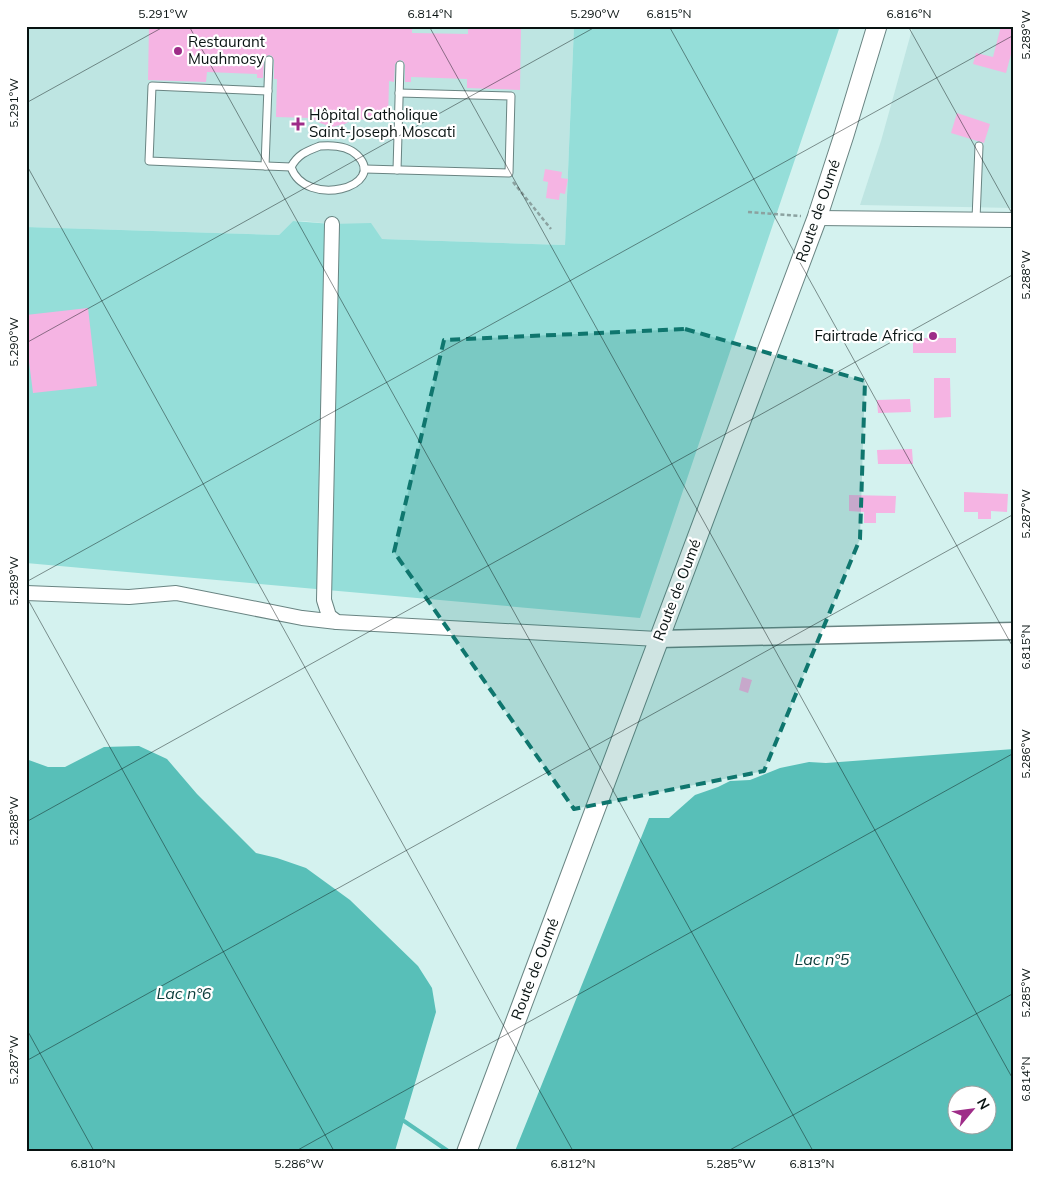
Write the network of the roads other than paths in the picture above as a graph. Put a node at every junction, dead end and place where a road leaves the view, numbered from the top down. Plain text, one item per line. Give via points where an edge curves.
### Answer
1 (877, 26) edge
2 (269, 60) dead end
3 (400, 65) dead end
4 (268, 91) junction
5 (399, 93) junction
6 (979, 146) dead end
7 (266, 166) junction
8 (291, 167) junction
9 (365, 169) junction
10 (397, 170) junction
11 (817, 218) junction
12 (976, 219) junction
13 (1014, 220) edge
14 (332, 224) dead end
15 (26, 593) edge
16 (337, 622) junction
17 (1014, 631) edge
18 (658, 639) junction
19 (467, 1151) edge

1 - 11 main road, Route de Oumé
2 - 4 lane
3 - 5 lane
4 - 7 lane
4 - 7 lane via 152,86 149,161
5 - 10 lane
5 - 10 lane via 511,96 509,173
6 - 12 lane
7 - 8 lane
8 - 9 lane via 305,151 330,146 354,152 363,161
8 - 9 lane via 294,176 305,184 331,190 353,185 362,178
9 - 10 lane
11 - 12 street
11 - 18 main road, Route de Oumé
12 - 13 street
14 - 16 street via 324,600 329,616
15 - 16 street via 129,597 176,593
16 - 18 street
17 - 18 street
18 - 19 main road, Route de Oumé

